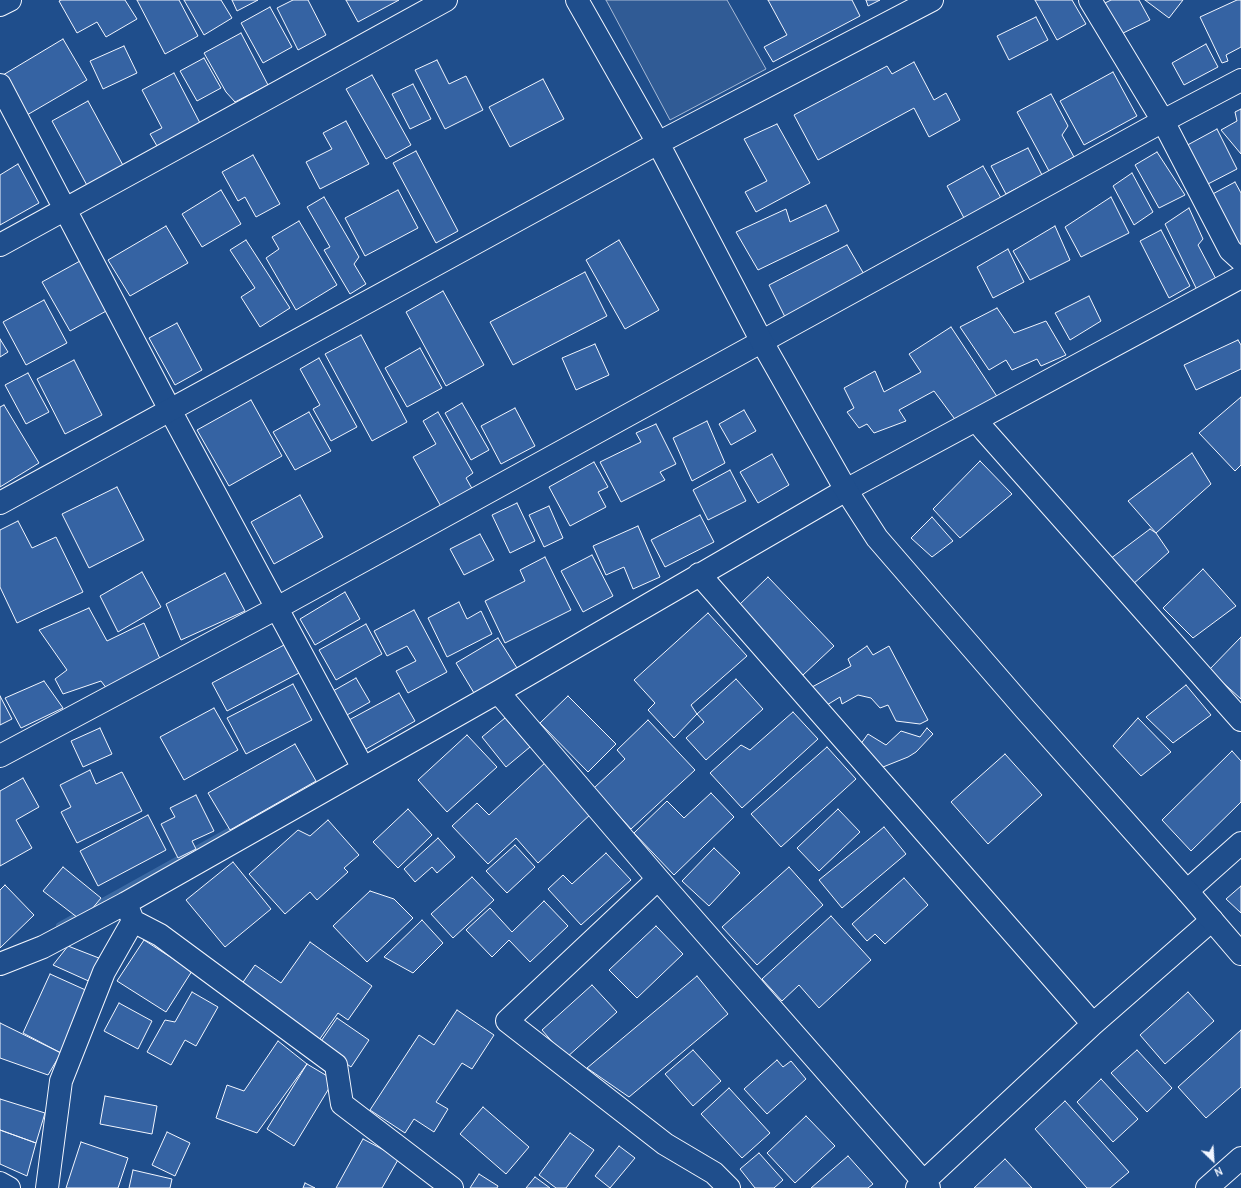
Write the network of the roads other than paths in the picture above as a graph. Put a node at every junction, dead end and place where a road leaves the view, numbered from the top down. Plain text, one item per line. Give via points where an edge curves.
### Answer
1 (10, 0) edge
2 (446, 0) edge
3 (577, 0) edge
4 (932, 0) edge
5 (1090, 0) edge
6 (0, 5) edge
7 (1241, 80) edge
8 (0, 85) edge
9 (1163, 121) junction
10 (658, 143) junction
11 (66, 209) junction
12 (0, 246) edge
13 (1241, 260) edge
14 (1241, 278) edge
15 (762, 342) junction
16 (170, 410) junction
17 (976, 420) junction
18 (846, 490) junction
19 (0, 503) edge
20 (699, 574) junction
21 (277, 608) junction
22 (498, 692) junction
23 (1241, 720) edge
24 (0, 756) edge
25 (362, 768) junction
26 (1241, 843) edge
27 (658, 879) junction
28 (1186, 891) junction
29 (130, 912) junction
30 (1212, 920) junction
31 (1241, 954) edge
32 (0, 964) edge
33 (1093, 1024) junction
34 (1241, 1158) edge
35 (0, 1183) edge
36 (923, 1186) edge
37 (9, 1188) edge
38 (47, 1188) edge
39 (452, 1188) edge
40 (729, 1188) edge
41 (1207, 1188) edge

1 - 6 street
2 - 11 street
3 - 10 street
4 - 10 street
5 - 9 street
7 - 9 street
8 - 11 street
9 - 13 street via 1230,250
9 - 15 street
10 - 15 street
10 - 16 street
11 - 12 street
11 - 16 street
14 - 17 street
15 - 18 street
15 - 21 street
16 - 19 street
16 - 21 street
17 - 18 street
17 - 23 street
18 - 20 street
18 - 28 street via 877,538
20 - 22 street
20 - 33 street
21 - 24 street
21 - 25 street
22 - 25 street
22 - 27 street
25 - 29 street
26 - 28 street
27 - 36 street
27 - 40 street via 507,1021 665,1144 714,1173
28 - 30 street
29 - 32 street
29 - 38 street via 61,1081
29 - 39 street via 336,1064 342,1104
30 - 31 street
30 - 33 street
33 - 36 street
34 - 41 street
35 - 37 street

